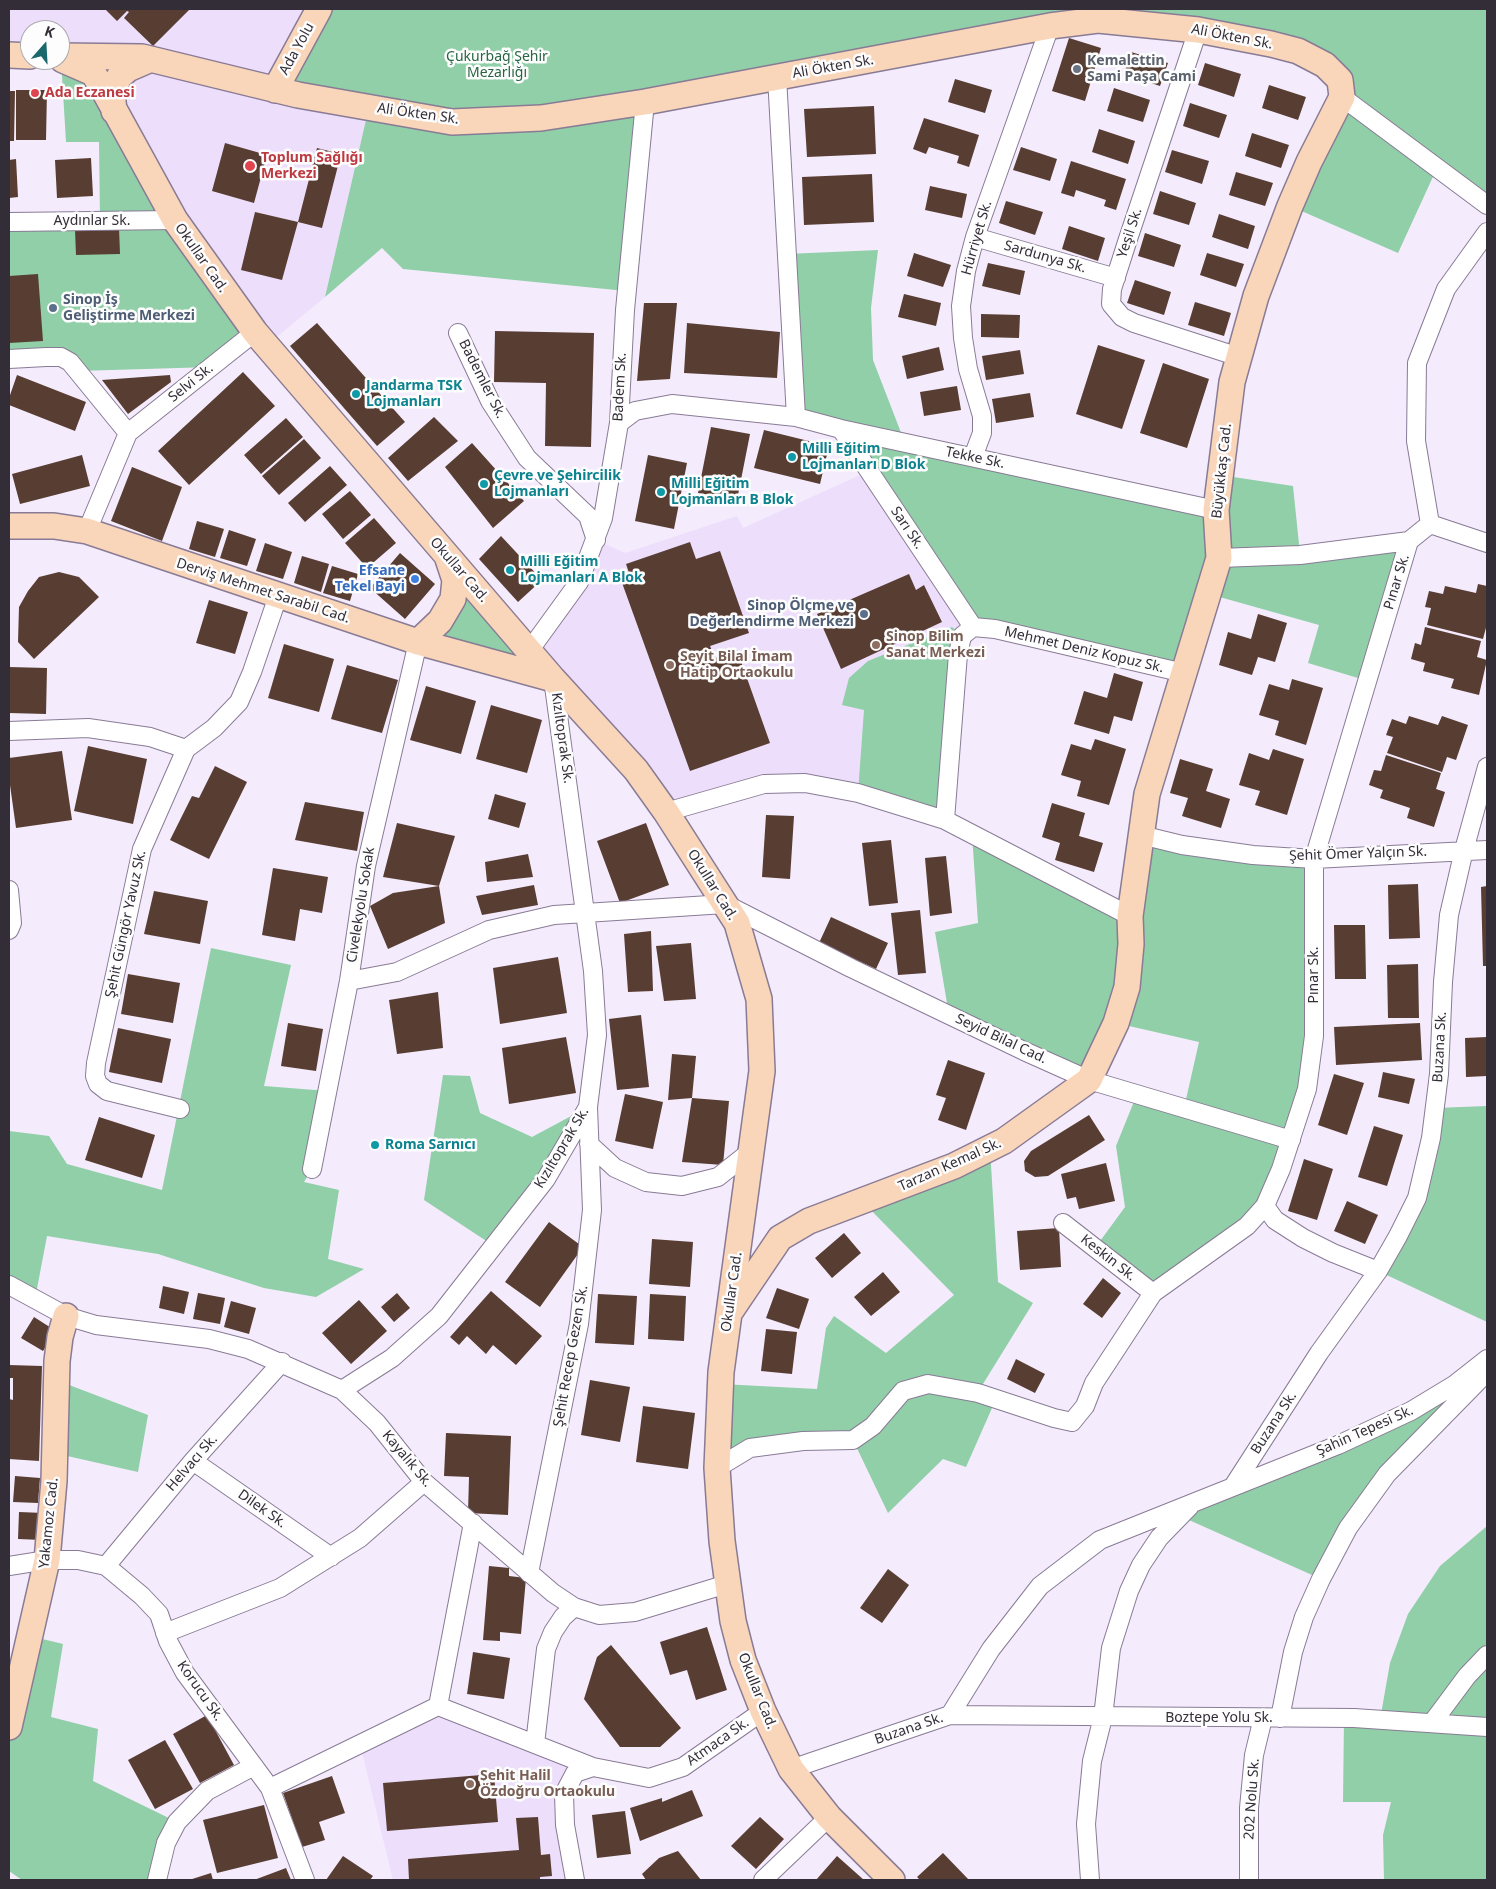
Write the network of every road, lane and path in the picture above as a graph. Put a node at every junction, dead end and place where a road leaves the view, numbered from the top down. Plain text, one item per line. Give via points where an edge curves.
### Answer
1 (319, 9) edge
2 (1050, 26) junction
3 (1198, 30) junction
4 (70, 57) edge
5 (152, 59) junction
6 (70, 61) edge
7 (777, 77) junction
8 (287, 92) junction
9 (1342, 97) junction
10 (645, 102) junction
11 (114, 111) junction
12 (1487, 205) edge
13 (175, 220) junction
14 (9, 222) edge
15 (1487, 232) edge
16 (975, 237) junction
17 (1116, 278) junction
18 (255, 332) junction
19 (458, 333) dead end
20 (1239, 357) junction
21 (9, 359) edge
22 (796, 417) junction
23 (619, 423) junction
24 (841, 430) junction
25 (128, 433) junction
26 (972, 457) junction
27 (1216, 510) junction
28 (1430, 524) junction
29 (9, 526) edge
30 (87, 531) junction
31 (596, 540) junction
32 (1409, 541) junction
33 (1487, 543) edge
34 (447, 556) junction
35 (1219, 558) junction
36 (278, 596) junction
37 (973, 627) junction
38 (418, 642) junction
39 (529, 651) junction
40 (1184, 673) junction
41 (553, 679) junction
42 (9, 731) edge
43 (186, 749) junction
44 (1487, 767) edge
45 (666, 812) junction
46 (945, 820) junction
47 (1141, 835) junction
48 (1464, 850) junction
49 (1487, 850) edge
50 (1314, 859) junction
51 (9, 890) edge
52 (725, 904) junction
53 (586, 914) junction
54 (1130, 916) junction
55 (9, 930) edge
56 (349, 981) junction
57 (1089, 1080) junction
58 (588, 1107) junction
59 (180, 1108) dead end
60 (1291, 1140) junction
61 (589, 1144) junction
62 (751, 1151) junction
63 (312, 1169) dead end
64 (1265, 1206) junction
65 (1063, 1223) dead end
66 (1378, 1271) junction
67 (9, 1285) edge
68 (1153, 1293) junction
69 (730, 1312) junction
70 (66, 1316) junction
71 (1487, 1360) edge
72 (282, 1362) junction
73 (1487, 1372) edge
74 (342, 1390) junction
75 (193, 1461) junction
76 (717, 1468) junction
77 (424, 1482) junction
78 (1234, 1485) junction
79 (1194, 1501) junction
80 (473, 1523) junction
81 (331, 1557) junction
82 (47, 1560) junction
83 (9, 1566) edge
84 (106, 1566) junction
85 (529, 1573) junction
86 (727, 1584) junction
87 (574, 1607) junction
88 (165, 1633) junction
89 (1487, 1655) edge
90 (438, 1706) junction
91 (763, 1711) junction
92 (950, 1715) junction
93 (1103, 1717) junction
94 (1271, 1718) junction
95 (1432, 1723) junction
96 (9, 1727) edge
97 (1487, 1727) edge
98 (535, 1744) junction
99 (254, 1766) junction
100 (593, 1767) junction
101 (791, 1770) junction
102 (270, 1788) junction
103 (829, 1817) junction
104 (157, 1880) edge
105 (305, 1880) edge
106 (575, 1880) edge
107 (763, 1880) edge
108 (892, 1880) edge
109 (1090, 1880) edge
110 (1249, 1880) edge

1 - 8 street, Ada Yolu
2 - 3 street, Ali Ökten Sk. via 1098,20
2 - 7 street, Ali Ökten Sk.
2 - 16 street, Hürriyet Sk.
3 - 9 street, Ali Ökten Sk. via 1298,51 1325,66 1340,80
3 - 17 street, Yeşil Sk.
4 - 5 street, Ali Ökten Sk.
5 - 8 street, Ali Ökten Sk.
5 - 11 street via 128,69 119,77 112,92
6 - 11 street, Okullar Cad. via 93,73
7 - 10 street, Ali Ökten Sk.
7 - 22 street
8 - 10 street, Ali Ökten Sk. via 452,122 541,118
9 - 12 street
9 - 20 street, Büyükkaş Cad. via 1290,206 1256,296
10 - 23 street, Badem Sk. via 624,310
11 - 13 street, Okullar Cad.
13 - 14 street, Aydınlar Sk.
13 - 18 street, Okullar Cad.
15 - 28 street via 1446,289 1417,363 1416,442
16 - 17 street, Sardunya Sk.
16 - 26 street, Hürriyet Sk. via 961,306 968,369 982,416 982,433
17 - 20 street, Yeşil Sk. via 1112,304 1122,317
18 - 25 street, Selvi Sk.
18 - 34 street, Okullar Cad.
19 - 31 street, Bademler Sk. via 490,401 527,458 588,516
20 - 27 street, Büyükkaş Cad. via 1232,382
21 - 25 street via 46,357 70,362
22 - 23 street, Tekke Sk. via 672,404 635,411
22 - 24 street, Tekke Sk.
23 - 31 street, Badem Sk. via 603,518
24 - 26 street, Tekke Sk.
24 - 37 street, Sarı Sk.
25 - 30 street, Selvi Sk.
26 - 27 street, Tekke Sk.
27 - 35 street, Büyükkaş Cad.
28 - 32 street
28 - 33 street
29 - 30 street, Derviş Mehmet Sarabil Cad. via 54,526
30 - 36 street, Derviş Mehmet Sarabil Cad.
31 - 39 street, Badem Sk. via 579,582
32 - 35 street via 1300,554
32 - 50 street, Pınar Sk.
34 - 38 street via 456,580 453,599 440,621
34 - 39 street, Okullar Cad.
35 - 40 street, Büyükkaş Cad.
36 - 38 street, Derviş Mehmet Sarabil Cad.
36 - 43 street, Şehit Güngör Yavuz Sk. via 239,702 214,728
37 - 40 street, Mehmet Deniz Kopuz Sk.
37 - 46 street via 962,636 958,654
38 - 41 street, Derviş Mehmet Sarabil Cad.
38 - 56 street, Civelekyolu Sokak via 366,866
39 - 41 street, Okullar Cad.
40 - 47 street, Büyükkaş Cad. via 1147,794
41 - 45 street, Okullar Cad. via 636,770
41 - 53 street, Kızıltoprak Sk.
42 - 43 street via 88,728 150,737
43 - 59 street, Şehit Güngör Yavuz Sk. via 142,848 95,1076 98,1084 116,1094
44 - 48 street, Buzana Sk.
45 - 46 street via 764,784 805,783 858,793
45 - 52 street, Okullar Cad.
46 - 54 street
47 - 50 street, Şehit Ömer Yalçın Sk. via 1182,845 1253,855
47 - 54 street, Büyükkaş Cad.
48 - 49 street, Şehit Ömer Yalçın Sk.
48 - 50 street, Şehit Ömer Yalçın Sk.
48 - 66 street, Buzana Sk. via 1449,915 1440,1074 1431,1138 1416,1198
50 - 60 street, Pınar Sk. via 1314,1036 1307,1089
51 - 55 street via 12,923
52 - 53 street
52 - 57 street, Seyid Bilal Cad. via 851,968
52 - 62 street, Okullar Cad. via 737,923 759,1000 762,1071
53 - 56 street via 554,914 489,930 397,972
53 - 58 street, Kızıltoprak Sk. via 597,1035
54 - 57 street, Tarzan Kemal Sk. via 1131,944 1126,987 1116,1023
56 - 63 street, Civelekyolu Sokak
57 - 60 street, Seyid Bilal Cad.
57 - 69 street, Tarzan Kemal Sk. via 1004,1141 945,1170 809,1221 780,1238
58 - 61 street, Şehit Recep Gezen Sk.
58 - 74 street, Kızıltoprak Sk. via 546,1179 439,1316 392,1358
60 - 64 street, Pınar Sk.
61 - 62 street via 615,1168 646,1182 682,1186 718,1177
61 - 85 street, Şehit Recep Gezen Sk. via 592,1210 580,1324
62 - 69 street, Okullar Cad.
64 - 66 street via 1275,1220 1303,1238
64 - 68 street, Pınar Sk. via 1248,1226
65 - 68 street, Keskin Sk.
66 - 78 street, Buzana Sk. via 1319,1353
67 - 70 street, Kayalık Sk.
68 - 76 street, Pınar Sk. via 1094,1384 1085,1406 1072,1422 978,1393 928,1384 903,1391 873,1426 853,1440 804,1441 750,1448
69 - 76 street, Okullar Cad. via 721,1372
70 - 72 street, Kayalık Sk. via 96,1325 209,1339
70 - 82 street, Yakamoz Cad. via 57,1361 54,1481
71 - 78 street, Şahin Tepesi Sk. via 1454,1385 1410,1411 1338,1445
72 - 74 street, Kayalık Sk.
72 - 75 street, Helvacı Sk.
73 - 94 street, 202 Nolu Sk. via 1387,1474 1348,1528 1304,1617
74 - 77 street, Kayalık Sk. via 378,1423
75 - 81 street, Dilek Sk.
75 - 84 street, Helvacı Sk.
76 - 86 street, Okullar Cad.
77 - 80 street, Kayalık Sk.
77 - 81 street via 360,1538
78 - 79 street, Buzana Sk.
79 - 92 street, Buzana Sk. via 1100,1540 1040,1586 991,1649
79 - 93 street via 1159,1538 1129,1591 1111,1648
80 - 85 street, Kayalık Sk.
80 - 90 street
81 - 88 street via 280,1588
82 - 83 street, Korucu Sk.
82 - 84 street, Korucu Sk. via 78,1560
82 - 96 street, Yakamoz Cad.
84 - 88 street, Korucu Sk. via 159,1614
85 - 87 street, Kayalık Sk.
86 - 87 street, Kayalık Sk. via 635,1612 599,1615
86 - 91 street, Okullar Cad. via 743,1660
87 - 98 street via 563,1617 546,1649
88 - 99 street, Korucu Sk. via 185,1673
89 - 95 street
90 - 98 street, Atmaca Sk.
90 - 102 street
91 - 100 street, Atmaca Sk. via 683,1767 648,1778
91 - 101 street, Okullar Cad.
92 - 93 street, Boztepe Yolu Sk.
92 - 101 street, Buzana Sk.
93 - 94 street, Boztepe Yolu Sk.
93 - 109 street via 1092,1761 1086,1824
94 - 95 street, Boztepe Yolu Sk. via 1354,1718
94 - 110 street, 202 Nolu Sk. via 1254,1755 1249,1808
95 - 97 street, Boztepe Yolu Sk.
98 - 100 street, Atmaca Sk.
99 - 102 street, Korucu Sk.
99 - 104 street via 207,1791 177,1822 166,1843
100 - 106 street via 575,1773 564,1794 565,1826
101 - 103 street, Okullar Cad.
102 - 105 street, Korucu Sk.
103 - 107 street
103 - 108 street, Okullar Cad.

